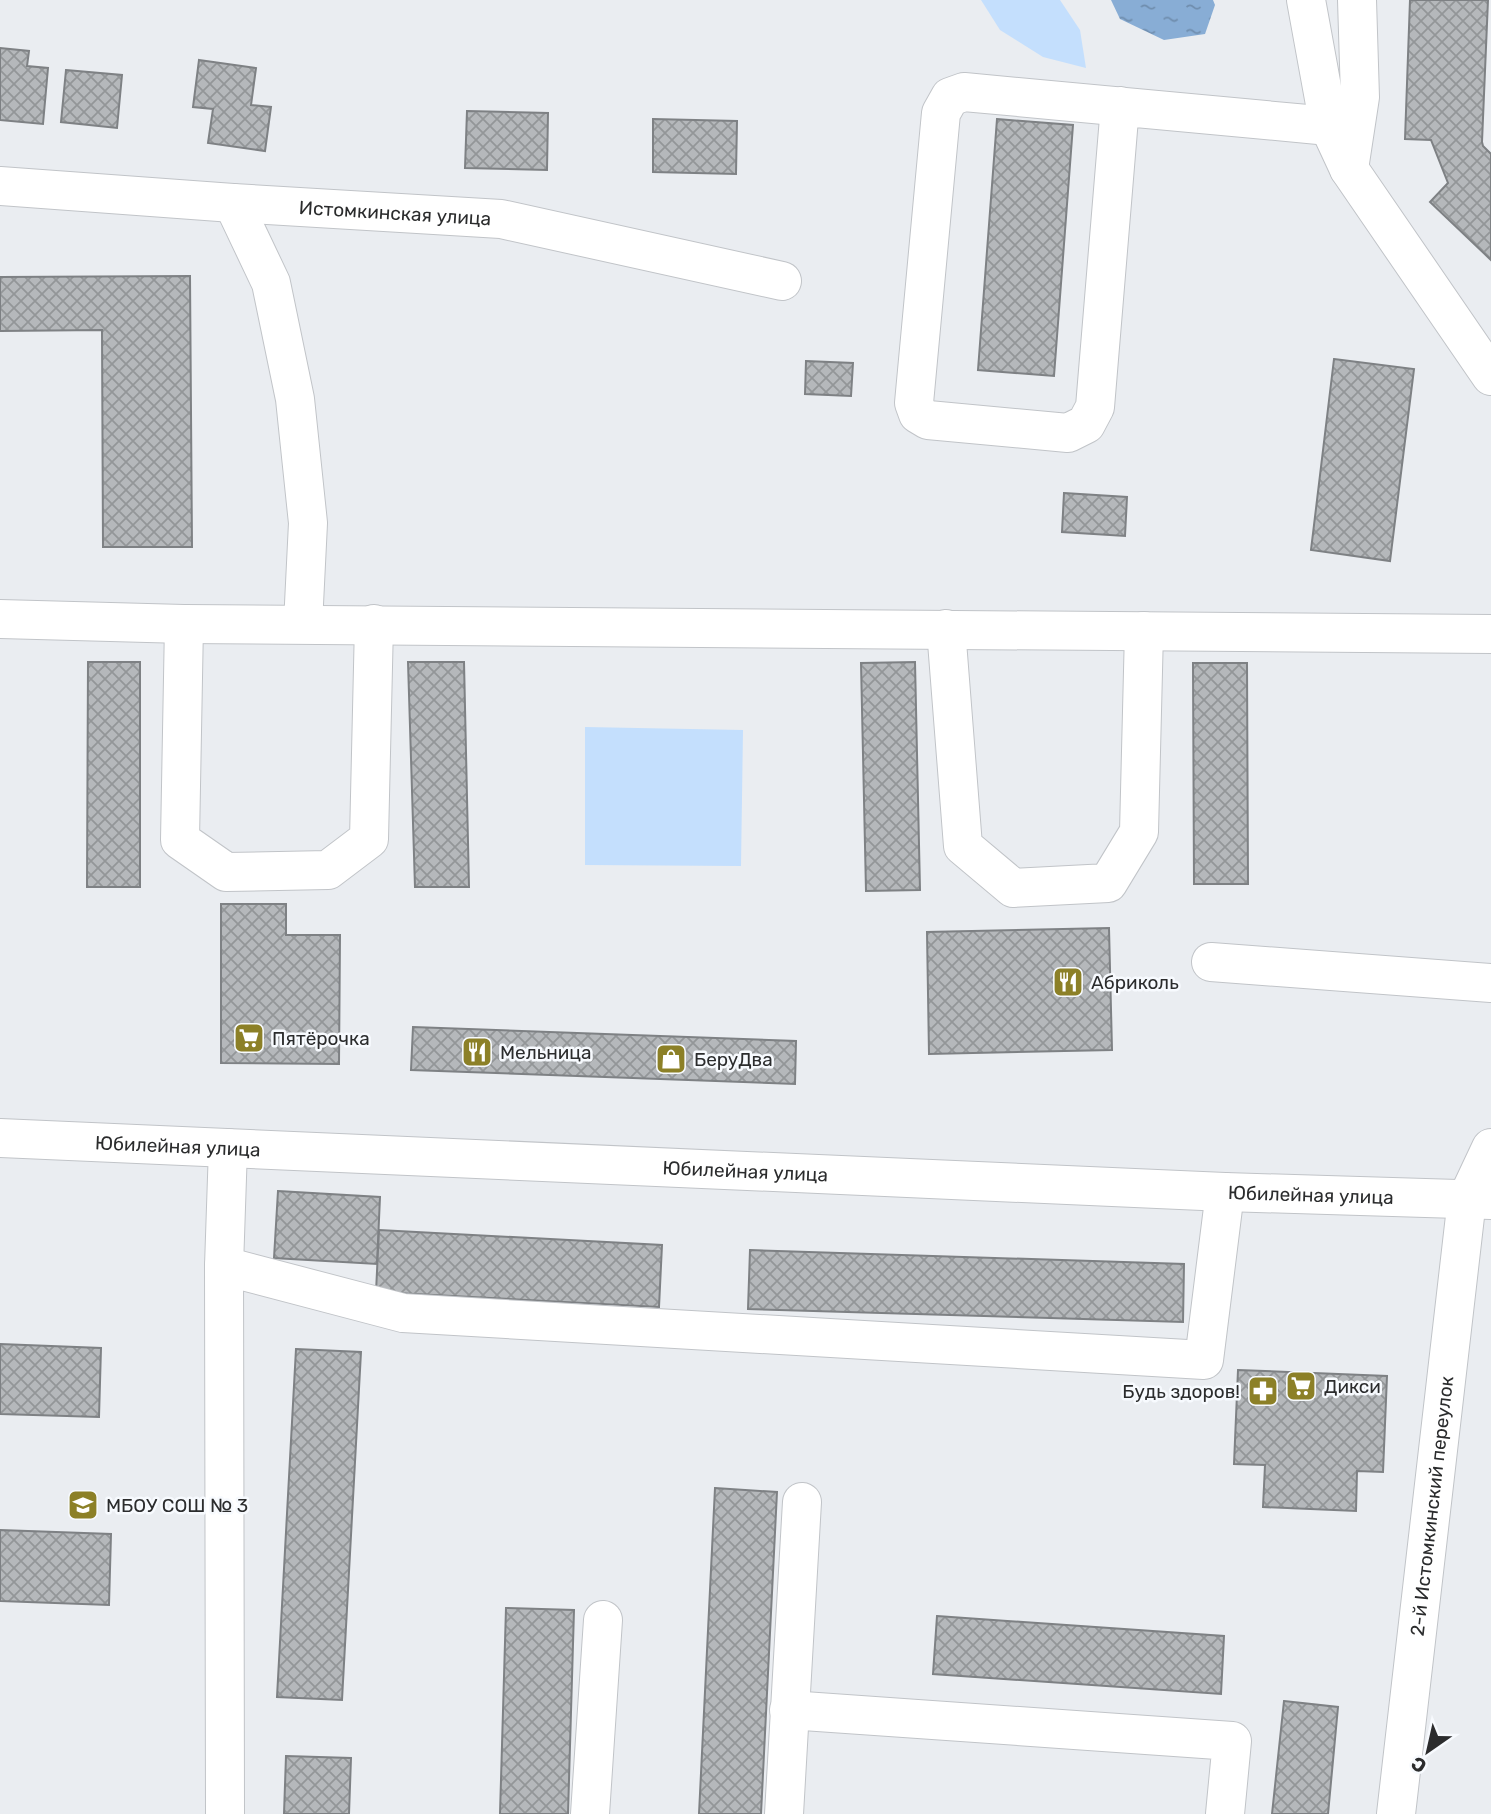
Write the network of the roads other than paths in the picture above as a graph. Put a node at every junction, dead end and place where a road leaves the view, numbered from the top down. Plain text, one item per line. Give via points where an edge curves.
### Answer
1 (1306, 0) edge
2 (1357, 0) edge
3 (1120, 106) junction
4 (1329, 126) junction
5 (1349, 169) junction
6 (0, 186) edge
7 (233, 203) junction
8 (782, 281) dead end
9 (1491, 376) edge
10 (0, 619) edge
11 (184, 624) junction
12 (303, 624) junction
13 (374, 624) junction
14 (946, 629) junction
15 (1144, 631) junction
16 (1491, 634) edge
17 (1211, 962) dead end
18 (1491, 983) edge
19 (0, 1138) edge
20 (1491, 1147) edge
21 (228, 1148) junction
22 (1225, 1192) junction
23 (1479, 1199) edge
24 (224, 1266) junction
25 (802, 1502) dead end
26 (603, 1620) dead end
27 (789, 1710) junction
28 (225, 1814) edge
29 (590, 1814) edge
30 (784, 1814) edge
31 (1225, 1814) edge
32 (1395, 1814) edge

1 - 4 street
2 - 5 street via 1360,97
3 - 3 street via 964,92 950,97 939,127 914,403 918,414 928,420 1068,433 1086,424 1095,407
3 - 4 street
4 - 5 street
5 - 9 street
6 - 7 street, Истомкинская улица
7 - 8 street, Истомкинская улица via 501,219
7 - 12 street via 271,283 295,399 308,523
10 - 11 street
11 - 12 street
11 - 13 street via 180,840 226,872 328,870 369,839
12 - 13 street
13 - 14 street
14 - 15 street
14 - 15 street via 963,846 1013,888 1108,883 1139,832
15 - 16 street
17 - 18 street
19 - 21 street, Юбилейная улица
20 - 23 street, 2-й Истомкинский переулок
21 - 22 street, Юбилейная улица
21 - 24 street
22 - 23 street, Юбилейная улица
22 - 24 street via 1204,1360 403,1312
23 - 32 street, 2-й Истомкинский переулок
24 - 28 street
25 - 27 street
26 - 29 street
27 - 30 street
27 - 31 street via 1232,1741

